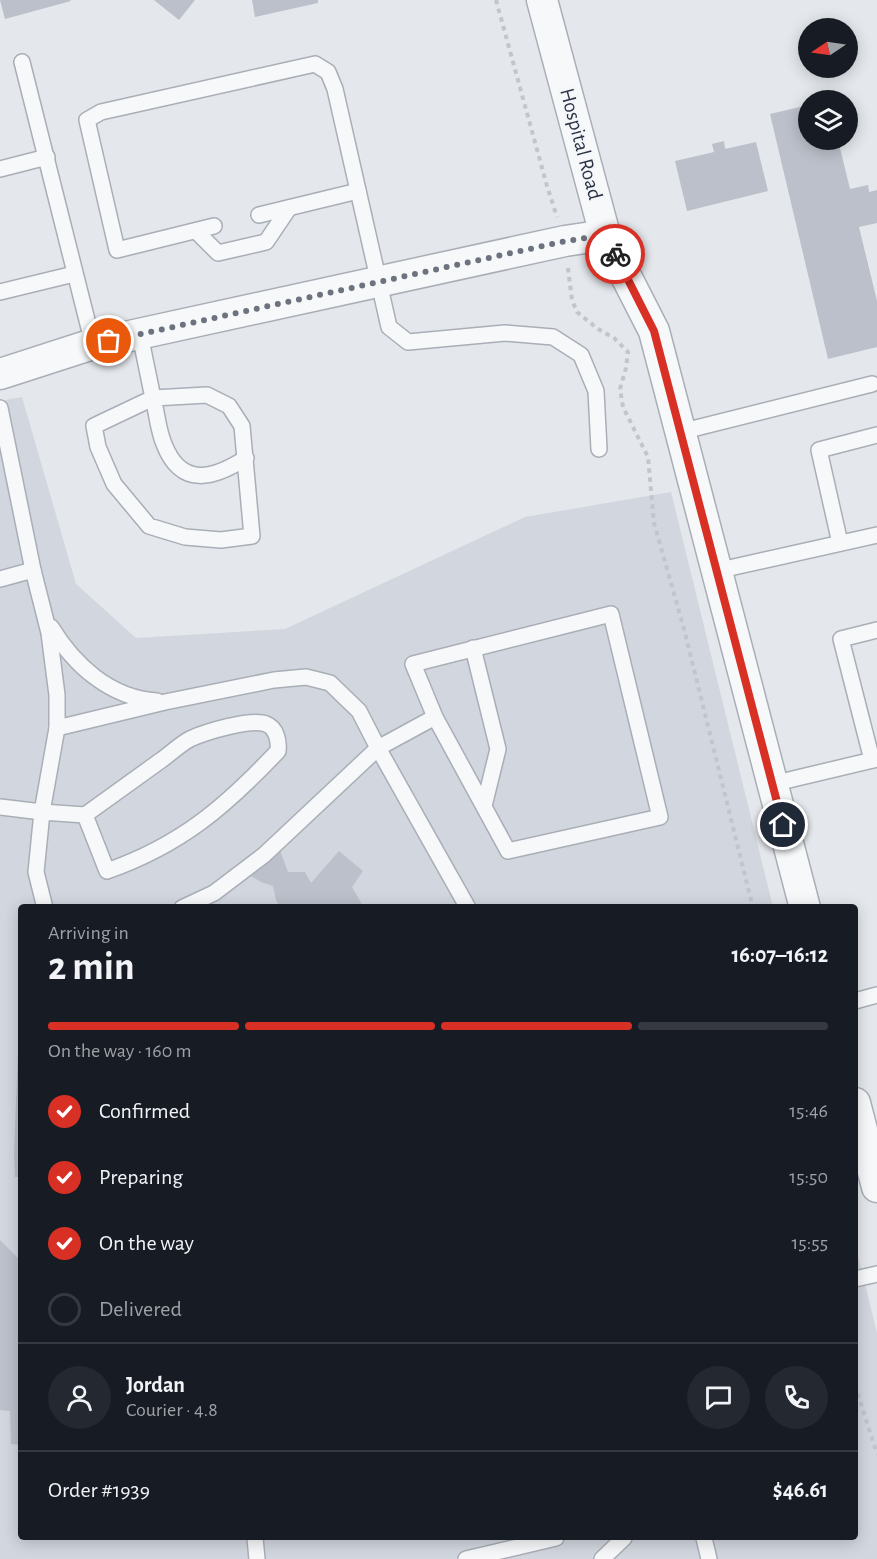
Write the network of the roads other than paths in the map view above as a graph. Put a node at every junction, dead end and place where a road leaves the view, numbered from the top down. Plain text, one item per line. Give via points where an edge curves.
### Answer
1 (542, 0) edge
2 (22, 62) dead end
3 (47, 157) junction
4 (0, 169) edge
5 (358, 191) junction
6 (289, 208) junction
7 (259, 215) dead end
8 (214, 226) dead end
9 (196, 231) junction
10 (605, 235) junction
11 (74, 274) junction
12 (378, 281) junction
13 (0, 292) edge
14 (140, 335) junction
15 (93, 344) junction
16 (0, 374) edge
17 (872, 384) dead end
18 (153, 398) junction
19 (0, 408) edge
20 (680, 432) junction
21 (877, 435) edge
22 (599, 449) dead end
23 (246, 458) junction
24 (877, 535) edge
25 (840, 543) junction
26 (33, 570) junction
27 (716, 571) junction
28 (0, 579) edge
29 (45, 617) junction
30 (877, 630) edge
31 (473, 648) junction
32 (165, 702) junction
33 (435, 717) junction
34 (57, 728) junction
35 (378, 748) junction
36 (874, 759) edge
37 (772, 784) junction
38 (484, 806) junction
39 (0, 807) edge
40 (42, 812) junction
41 (85, 816) junction
42 (44, 904) edge
43 (191, 904) edge
44 (466, 904) edge
45 (804, 904) edge
46 (877, 995) edge
47 (858, 999) edge
48 (858, 1114) edge
49 (877, 1187) edge
50 (877, 1274) edge
51 (858, 1277) edge
52 (255, 1540) edge
53 (549, 1540) edge
54 (622, 1540) edge
55 (704, 1540) edge
56 (494, 1555) edge
57 (257, 1559) edge
58 (466, 1559) edge
59 (602, 1559) edge
60 (709, 1559) edge

1 - 10 street, Hospital Road
2 - 3 lane
3 - 4 lane
3 - 11 lane
5 - 6 lane
5 - 9 lane via 335,89 328,72 315,64 101,112 87,120 117,250
5 - 12 lane
6 - 7 lane
6 - 9 lane via 266,242 218,253
8 - 9 lane
10 - 12 street
10 - 20 street, Hospital Road via 654,331
11 - 13 lane
11 - 15 lane
12 - 14 street
12 - 22 lane via 389,327 408,342 505,333 553,337 581,355 596,391
14 - 15 street
14 - 18 lane
15 - 16 street
17 - 20 lane
18 - 23 lane via 207,395 229,406 242,426
18 - 23 lane via 163,443 175,465 193,476 212,476
18 - 23 lane via 94,426 98,447 114,484 149,526 221,540 252,536
19 - 26 lane
20 - 27 street, Hospital Road
21 - 25 lane via 819,450
24 - 25 lane
25 - 27 lane
26 - 28 lane
26 - 29 lane
27 - 37 street, Hospital Road
29 - 32 lane via 71,657 94,677 118,692
29 - 34 lane via 57,695
30 - 36 lane via 841,639
31 - 33 lane via 413,664
31 - 38 lane via 498,748
31 - 38 lane via 611,614 660,817 508,851
32 - 34 lane
32 - 35 lane via 306,677 330,683 359,711
33 - 35 lane
33 - 38 lane
34 - 40 lane
35 - 43 lane via 264,855 214,893
35 - 44 lane
36 - 37 lane
37 - 45 street, Hospital Road
39 - 40 lane
40 - 41 lane
40 - 42 lane via 36,873
41 - 41 lane via 107,871 138,860 219,810 278,752 276,734 265,723 249,723 190,739
46 - 47 lane
48 - 49 street
50 - 51 lane
52 - 57 lane
53 - 56 lane
54 - 59 lane
55 - 60 lane
56 - 58 lane

